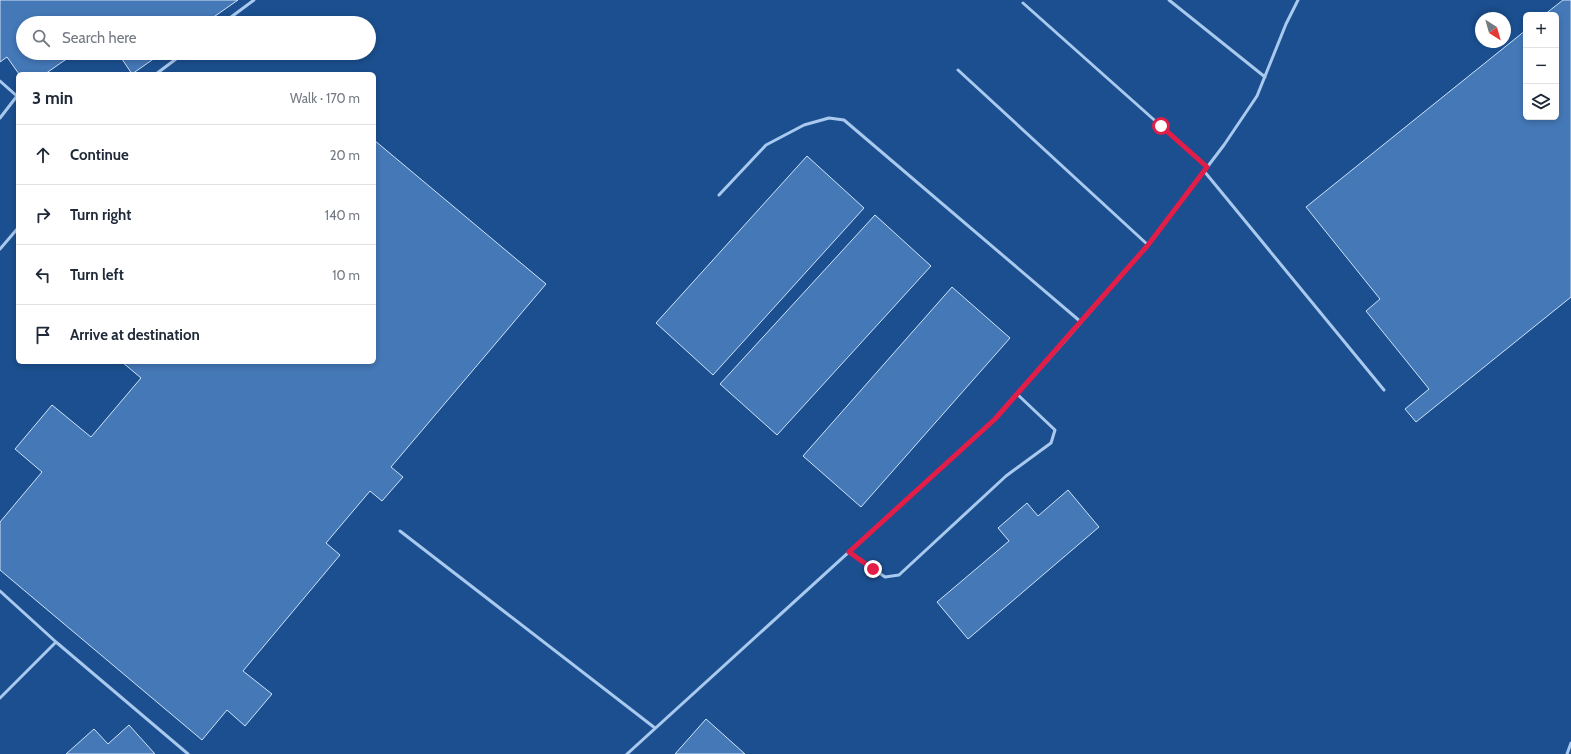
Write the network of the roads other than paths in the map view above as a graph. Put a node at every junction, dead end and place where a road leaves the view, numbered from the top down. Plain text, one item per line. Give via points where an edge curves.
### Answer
1 (254, 0) edge
2 (1169, 0) edge
3 (1298, 0) edge
4 (1023, 3) dead end
5 (233, 16) edge
6 (175, 60) edge
7 (958, 70) dead end
8 (159, 72) edge
9 (1265, 77) junction
10 (0, 81) edge
11 (16, 94) edge
12 (16, 98) edge
13 (0, 118) edge
14 (1207, 167) junction
15 (1204, 171) junction
16 (719, 195) dead end
17 (16, 230) edge
18 (1148, 245) junction
19 (0, 249) edge
20 (1082, 322) junction
21 (1384, 390) dead end
22 (1017, 394) junction
23 (400, 531) dead end
24 (849, 552) junction
25 (0, 591) edge
26 (56, 642) junction
27 (0, 698) edge
28 (656, 728) junction
29 (1571, 742) edge
30 (188, 754) edge
31 (627, 754) edge
32 (1567, 754) edge

1 - 5 lane
2 - 9 lane
3 - 9 lane
4 - 14 lane
6 - 8 lane
7 - 18 lane
9 - 14 lane via 1257,96
10 - 11 lane
12 - 13 lane
14 - 15 lane
15 - 18 lane
15 - 21 lane
16 - 20 lane via 766,144 804,126 829,118 844,120
17 - 19 lane
18 - 20 lane
20 - 22 lane
22 - 24 lane via 995,419
22 - 24 lane via 1055,430 1051,443 1006,476 899,575 885,577
23 - 28 lane
24 - 28 lane
25 - 26 lane
26 - 27 lane
26 - 30 lane
28 - 31 lane
29 - 32 lane

